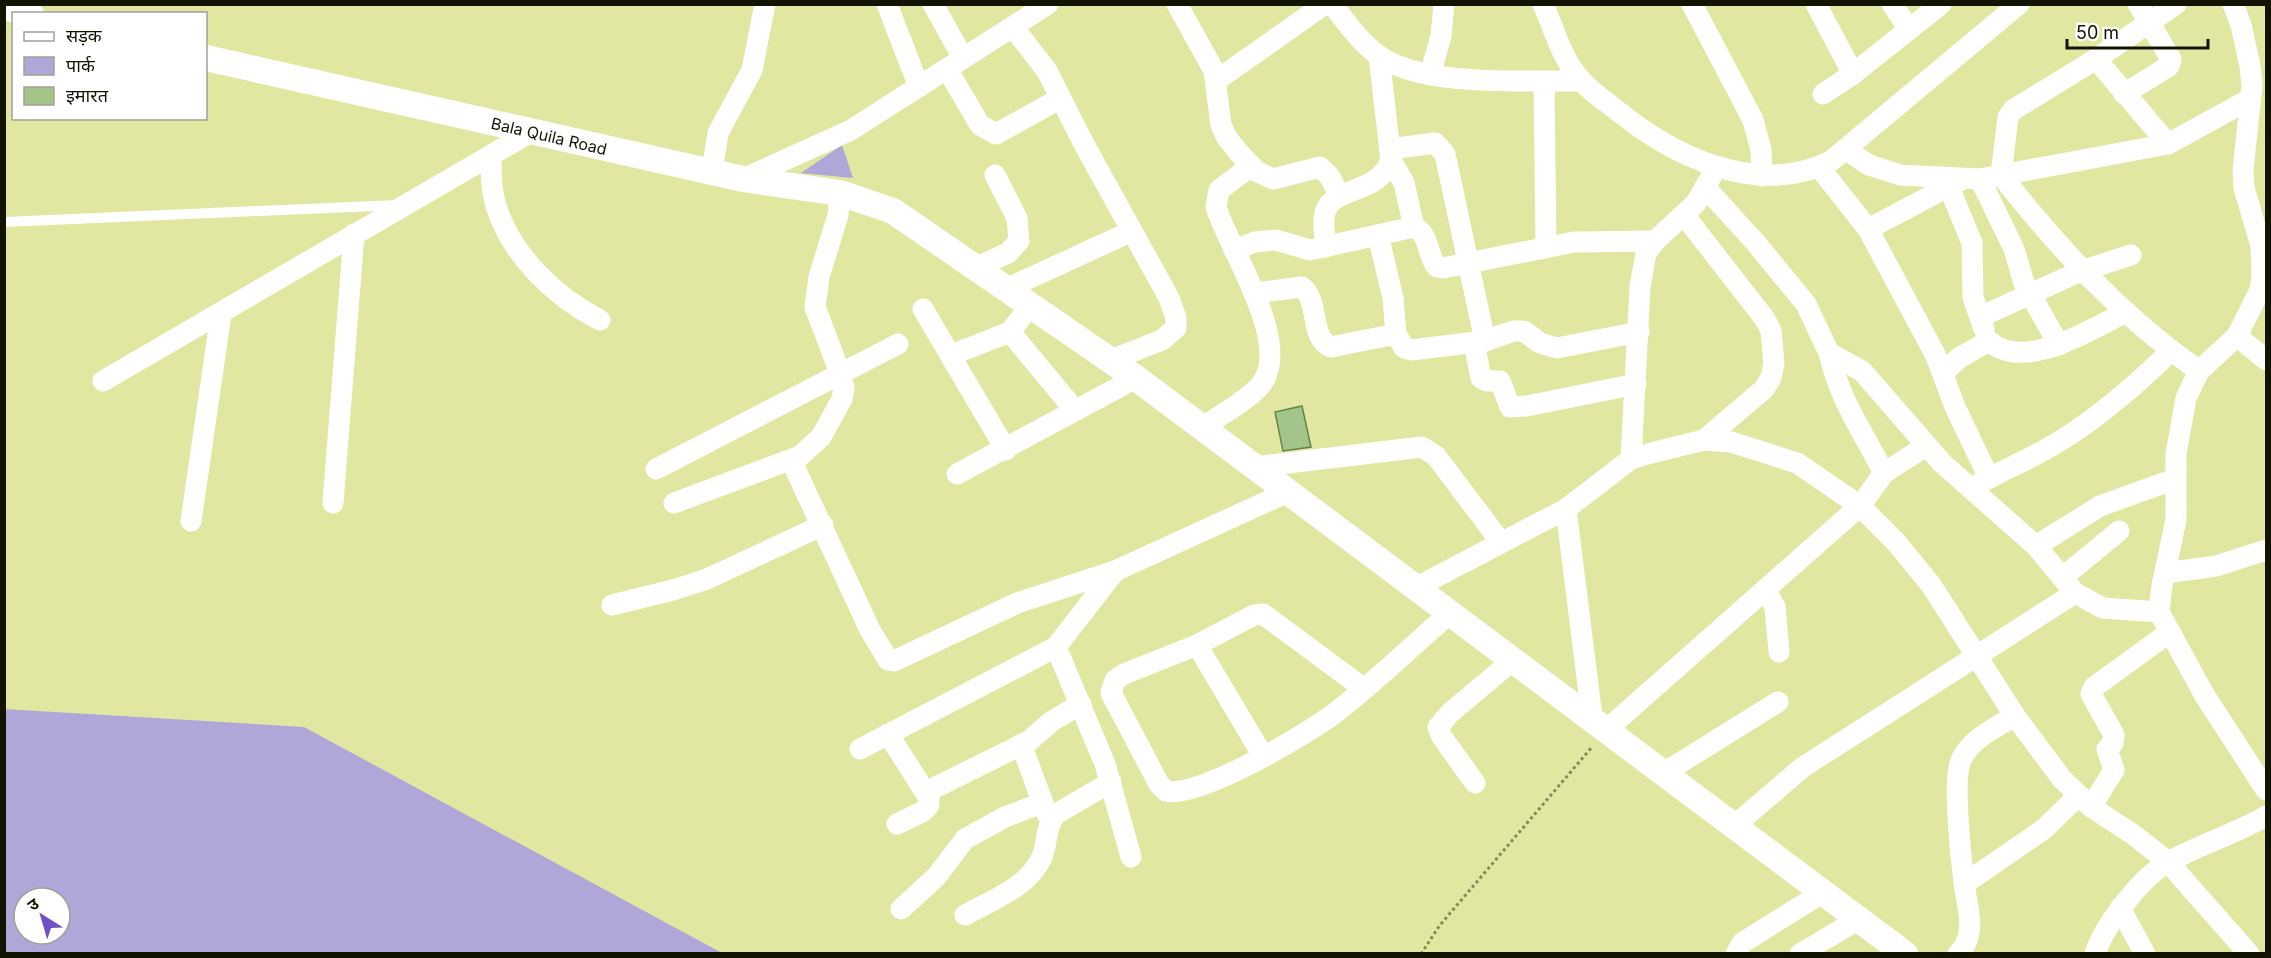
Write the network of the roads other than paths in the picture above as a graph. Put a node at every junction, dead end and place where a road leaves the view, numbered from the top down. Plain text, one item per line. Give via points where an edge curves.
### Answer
1 (765, 4) edge
2 (887, 4) edge
3 (933, 4) edge
4 (1177, 4) edge
5 (1325, 4) edge
6 (1332, 4) edge
7 (1443, 4) edge
8 (1543, 4) edge
9 (1692, 4) edge
10 (1892, 4) edge
11 (1941, 4) edge
12 (2019, 4) edge
13 (2138, 4) edge
14 (2176, 4) edge
15 (2233, 4) edge
16 (1822, 6) edge
17 (4, 7) edge
18 (1039, 7) edge
19 (23, 12) edge
20 (2149, 23) junction
21 (1013, 27) junction
22 (1909, 29) junction
23 (1379, 56) junction
24 (207, 58) edge
25 (2096, 59) junction
26 (955, 64) junction
27 (1853, 74) junction
28 (1430, 75) junction
29 (1217, 80) junction
30 (1544, 81) junction
31 (1581, 81) junction
32 (919, 87) junction
33 (2256, 88) edge
34 (1823, 94) dead end
35 (2124, 94) junction
36 (1061, 99) junction
37 (531, 132) junction
38 (2168, 144) junction
39 (1845, 149) junction
40 (1390, 154) junction
41 (490, 155) junction
42 (1251, 166) junction
43 (1718, 166) junction
44 (1819, 167) junction
45 (712, 171) junction
46 (995, 175) dead end
47 (2001, 175) junction
48 (1762, 176) junction
49 (743, 179) junction
50 (1963, 182) junction
51 (1705, 187) junction
52 (840, 193) junction
53 (1339, 195) junction
54 (403, 205) junction
55 (1684, 215) junction
56 (4, 222) edge
57 (1414, 227) junction
58 (1868, 229) junction
59 (1132, 231) junction
60 (354, 234) junction
61 (1378, 235) junction
62 (1655, 241) junction
63 (1326, 246) junction
64 (1546, 247) junction
65 (1234, 250) junction
66 (2131, 255) dead end
67 (1468, 262) junction
68 (977, 267) junction
69 (2081, 271) junction
70 (1006, 289) junction
71 (2029, 292) junction
72 (1254, 293) junction
73 (1030, 306) junction
74 (923, 309) dead end
75 (2126, 312) junction
76 (221, 314) junction
77 (1980, 317) junction
78 (600, 320) dead end
79 (1010, 332) junction
80 (1639, 332) junction
81 (1396, 334) junction
82 (2237, 336) junction
83 (1989, 341) junction
84 (1480, 342) junction
85 (898, 344) dead end
86 (2059, 345) junction
87 (2170, 351) junction
88 (1829, 353) junction
89 (951, 356) junction
90 (1111, 360) junction
91 (2266, 360) edge
92 (2199, 371) junction
93 (840, 373) junction
94 (1943, 373) junction
95 (1136, 378) junction
96 (103, 381) dead end
97 (1636, 384) junction
98 (1074, 409) junction
99 (1203, 427) junction
100 (1704, 440) junction
101 (1926, 446) junction
102 (1005, 450) junction
103 (1631, 459) junction
104 (791, 460) junction
105 (1254, 467) junction
106 (656, 469) dead end
107 (1884, 473) junction
108 (957, 474) dead end
109 (2175, 478) junction
110 (1980, 483) junction
111 (1287, 492) junction
112 (333, 503) dead end
113 (674, 503) dead end
114 (1860, 506) junction
115 (1566, 509) junction
116 (191, 522) dead end
117 (823, 525) junction
118 (2119, 531) dead end
119 (1500, 542) junction
120 (2036, 546) junction
121 (2265, 554) edge
122 (1115, 571) junction
123 (2165, 573) junction
124 (2069, 585) junction
125 (1415, 588) junction
126 (1766, 591) junction
127 (612, 605) dead end
128 (2159, 612) junction
129 (1449, 614) junction
130 (2170, 632) junction
131 (1197, 645) junction
132 (1056, 647) junction
133 (1779, 652) dead end
134 (1978, 657) junction
135 (1512, 661) junction
136 (1364, 688) junction
137 (1778, 702) dead end
138 (1081, 704) junction
139 (2015, 716) junction
140 (1599, 724) junction
141 (888, 734) junction
142 (1021, 744) junction
143 (860, 749) dead end
144 (1263, 756) junction
145 (1662, 774) junction
146 (1111, 782) junction
147 (1475, 783) dead end
148 (2266, 790) edge
149 (926, 792) junction
150 (2085, 802) junction
151 (1046, 812) junction
152 (2266, 816) edge
153 (897, 824) dead end
154 (1734, 826) junction
155 (1131, 857) dead end
156 (2168, 862) junction
157 (1964, 884) junction
158 (1825, 891) junction
159 (2120, 908) junction
160 (901, 909) dead end
161 (965, 915) dead end
162 (1859, 919) junction
163 (1736, 954) edge
164 (1800, 954) edge
165 (1905, 954) edge
166 (1958, 954) edge
167 (2095, 954) edge
168 (2145, 954) edge
169 (2250, 954) edge

1 - 45 street via 752,70 718,133
2 - 32 street
3 - 26 street
4 - 29 street
5 - 29 street
6 - 23 street
7 - 28 street via 1441,36
8 - 31 street
9 - 48 street via 1753,120 1760,140
10 - 22 street
11 - 22 street
12 - 39 street
13 - 20 street
14 - 20 street
15 - 33 street
16 - 27 street
17 - 19 street
18 - 21 street
20 - 25 street
20 - 35 street via 2168,50 2169,66
21 - 26 street
21 - 36 street via 1047,71
22 - 27 street
23 - 28 street
23 - 40 street
24 - 37 street, Bala Quila Road
25 - 35 street
25 - 47 street via 2013,110 2008,117
26 - 32 street
26 - 36 street via 980,125 996,134
27 - 34 street
28 - 30 street
29 - 42 street via 1221,125
30 - 31 street
30 - 64 street
31 - 43 street via 1650,136
32 - 49 street via 851,130
33 - 38 street
33 - 82 street via 2243,170 2263,267 2260,291
35 - 38 street
36 - 59 street
37 - 41 street
37 - 45 street, Bala Quila Road
38 - 47 street
39 - 44 street
39 - 50 street via 1869,165 1900,176
40 - 53 street via 1388,169 1372,183
40 - 57 street via 1404,183
40 - 67 street via 1428,142 1441,148 1454,186
41 - 54 street
41 - 78 street via 495,203 514,244 567,301
42 - 53 street via 1273,178 1320,167
42 - 65 street via 1224,185 1217,198 1220,217
43 - 48 street
43 - 51 street
44 - 48 street via 1796,174
44 - 58 street
45 - 49 street, Bala Quila Road
46 - 68 street via 1017,218 1019,241 1008,253
47 - 50 street
47 - 69 street
49 - 52 street, Bala Quila Road
50 - 58 street
50 - 71 street via 2014,249
50 - 77 street via 1972,243 1972,287
51 - 55 street
51 - 88 street via 1806,304
52 - 68 street, Bala Quila Road via 893,211
52 - 93 street via 815,307
53 - 63 street via 1331,201 1324,218
54 - 56 lane
54 - 60 street
55 - 62 street
55 - 100 street via 1766,319 1773,346 1771,378 1764,389
57 - 61 street
57 - 67 street via 1423,235 1437,267
58 - 94 street
59 - 70 street
59 - 90 street via 1169,298 1176,328 1162,340
60 - 76 street
60 - 112 street
61 - 63 street
61 - 81 street via 1393,298
62 - 64 street via 1588,241
62 - 80 street via 1646,253 1642,269
63 - 65 street via 1310,250 1263,240
64 - 67 street
65 - 72 street
66 - 69 street
67 - 84 street
68 - 70 street, Bala Quila Road
69 - 71 street
69 - 75 street
70 - 73 street, Bala Quila Road
71 - 77 street
71 - 86 street
72 - 81 street via 1302,287 1311,297 1322,340 1331,347
72 - 99 street via 1270,338 1265,376 1258,387
73 - 79 street
73 - 90 street, Bala Quila Road
74 - 89 street
75 - 86 street
75 - 87 street
76 - 96 street
76 - 116 street
77 - 83 street
79 - 89 street
79 - 98 street
80 - 84 street via 1557,348 1540,343 1524,331
80 - 97 street
81 - 84 street via 1404,348 1410,350
82 - 91 street
82 - 92 street
83 - 86 street via 1997,349 2011,353
83 - 94 street via 1959,358
84 - 97 street via 1481,378 1500,381 1510,407
85 - 93 street
87 - 92 street
87 - 110 street via 2084,425 2041,453
88 - 101 street via 1862,371
88 - 107 street via 1846,407
89 - 102 street
90 - 95 street, Bala Quila Road
92 - 109 street via 2182,413
93 - 104 street via 842,399 821,437 810,450
93 - 106 street
94 - 110 street
95 - 98 street
95 - 99 street, Bala Quila Road
97 - 103 street
98 - 102 street
99 - 105 street, Bala Quila Road
100 - 103 street
100 - 114 street via 1747,446 1797,463
101 - 107 street
101 - 110 street
102 - 108 street
103 - 115 street
104 - 113 street
104 - 117 street
105 - 111 street, Bala Quila Road
105 - 119 street via 1422,447 1436,456
107 - 114 street
109 - 120 street via 2100,506
109 - 123 street via 2176,520
110 - 120 street
111 - 122 street
111 - 125 street, Bala Quila Road
114 - 126 street
114 - 134 street via 1917,565
115 - 119 street
115 - 140 street
117 - 122 street via 870,630 888,660 902,659 1017,603
117 - 127 street via 707,579
118 - 124 street
119 - 125 street
120 - 124 street
121 - 123 street
122 - 132 street
123 - 128 street
124 - 128 street via 2103,608
124 - 134 street
125 - 129 street, Bala Quila Road
126 - 133 street via 1775,607
126 - 140 street
128 - 130 street
129 - 135 street, Bala Quila Road
129 - 136 street
130 - 148 street via 2205,696
130 - 150 street via 2094,687 2091,694 2114,735 2107,749 2114,770
131 - 136 street via 1263,614
131 - 144 street
131 - 144 street via 1124,674 1111,686 1113,700 1151,771 1166,791 1174,793 1226,776
132 - 138 street
132 - 141 street
134 - 139 street
134 - 154 street via 1803,767
135 - 140 street, Bala Quila Road
135 - 147 street via 1450,713 1438,728
136 - 144 street via 1333,714
137 - 145 street
138 - 142 street
138 - 146 street
139 - 150 street via 2062,779
139 - 157 street via 1990,730 1967,750 1960,762 1957,792
140 - 145 street, Bala Quila Road
141 - 143 street
141 - 149 street
142 - 149 street
142 - 151 street
145 - 154 street, Bala Quila Road
146 - 151 street via 1064,808
146 - 155 street
149 - 153 street via 930,805
150 - 156 street
150 - 157 street
151 - 160 street via 996,822 964,839 936,877
151 - 161 street via 1045,850 1031,876
152 - 156 street
154 - 158 street, Bala Quila Road
156 - 159 street
156 - 169 street
157 - 166 street via 1970,926
158 - 162 street, Bala Quila Road
158 - 163 street via 1742,943
159 - 167 street
159 - 168 street
162 - 164 street
162 - 165 street, Bala Quila Road

